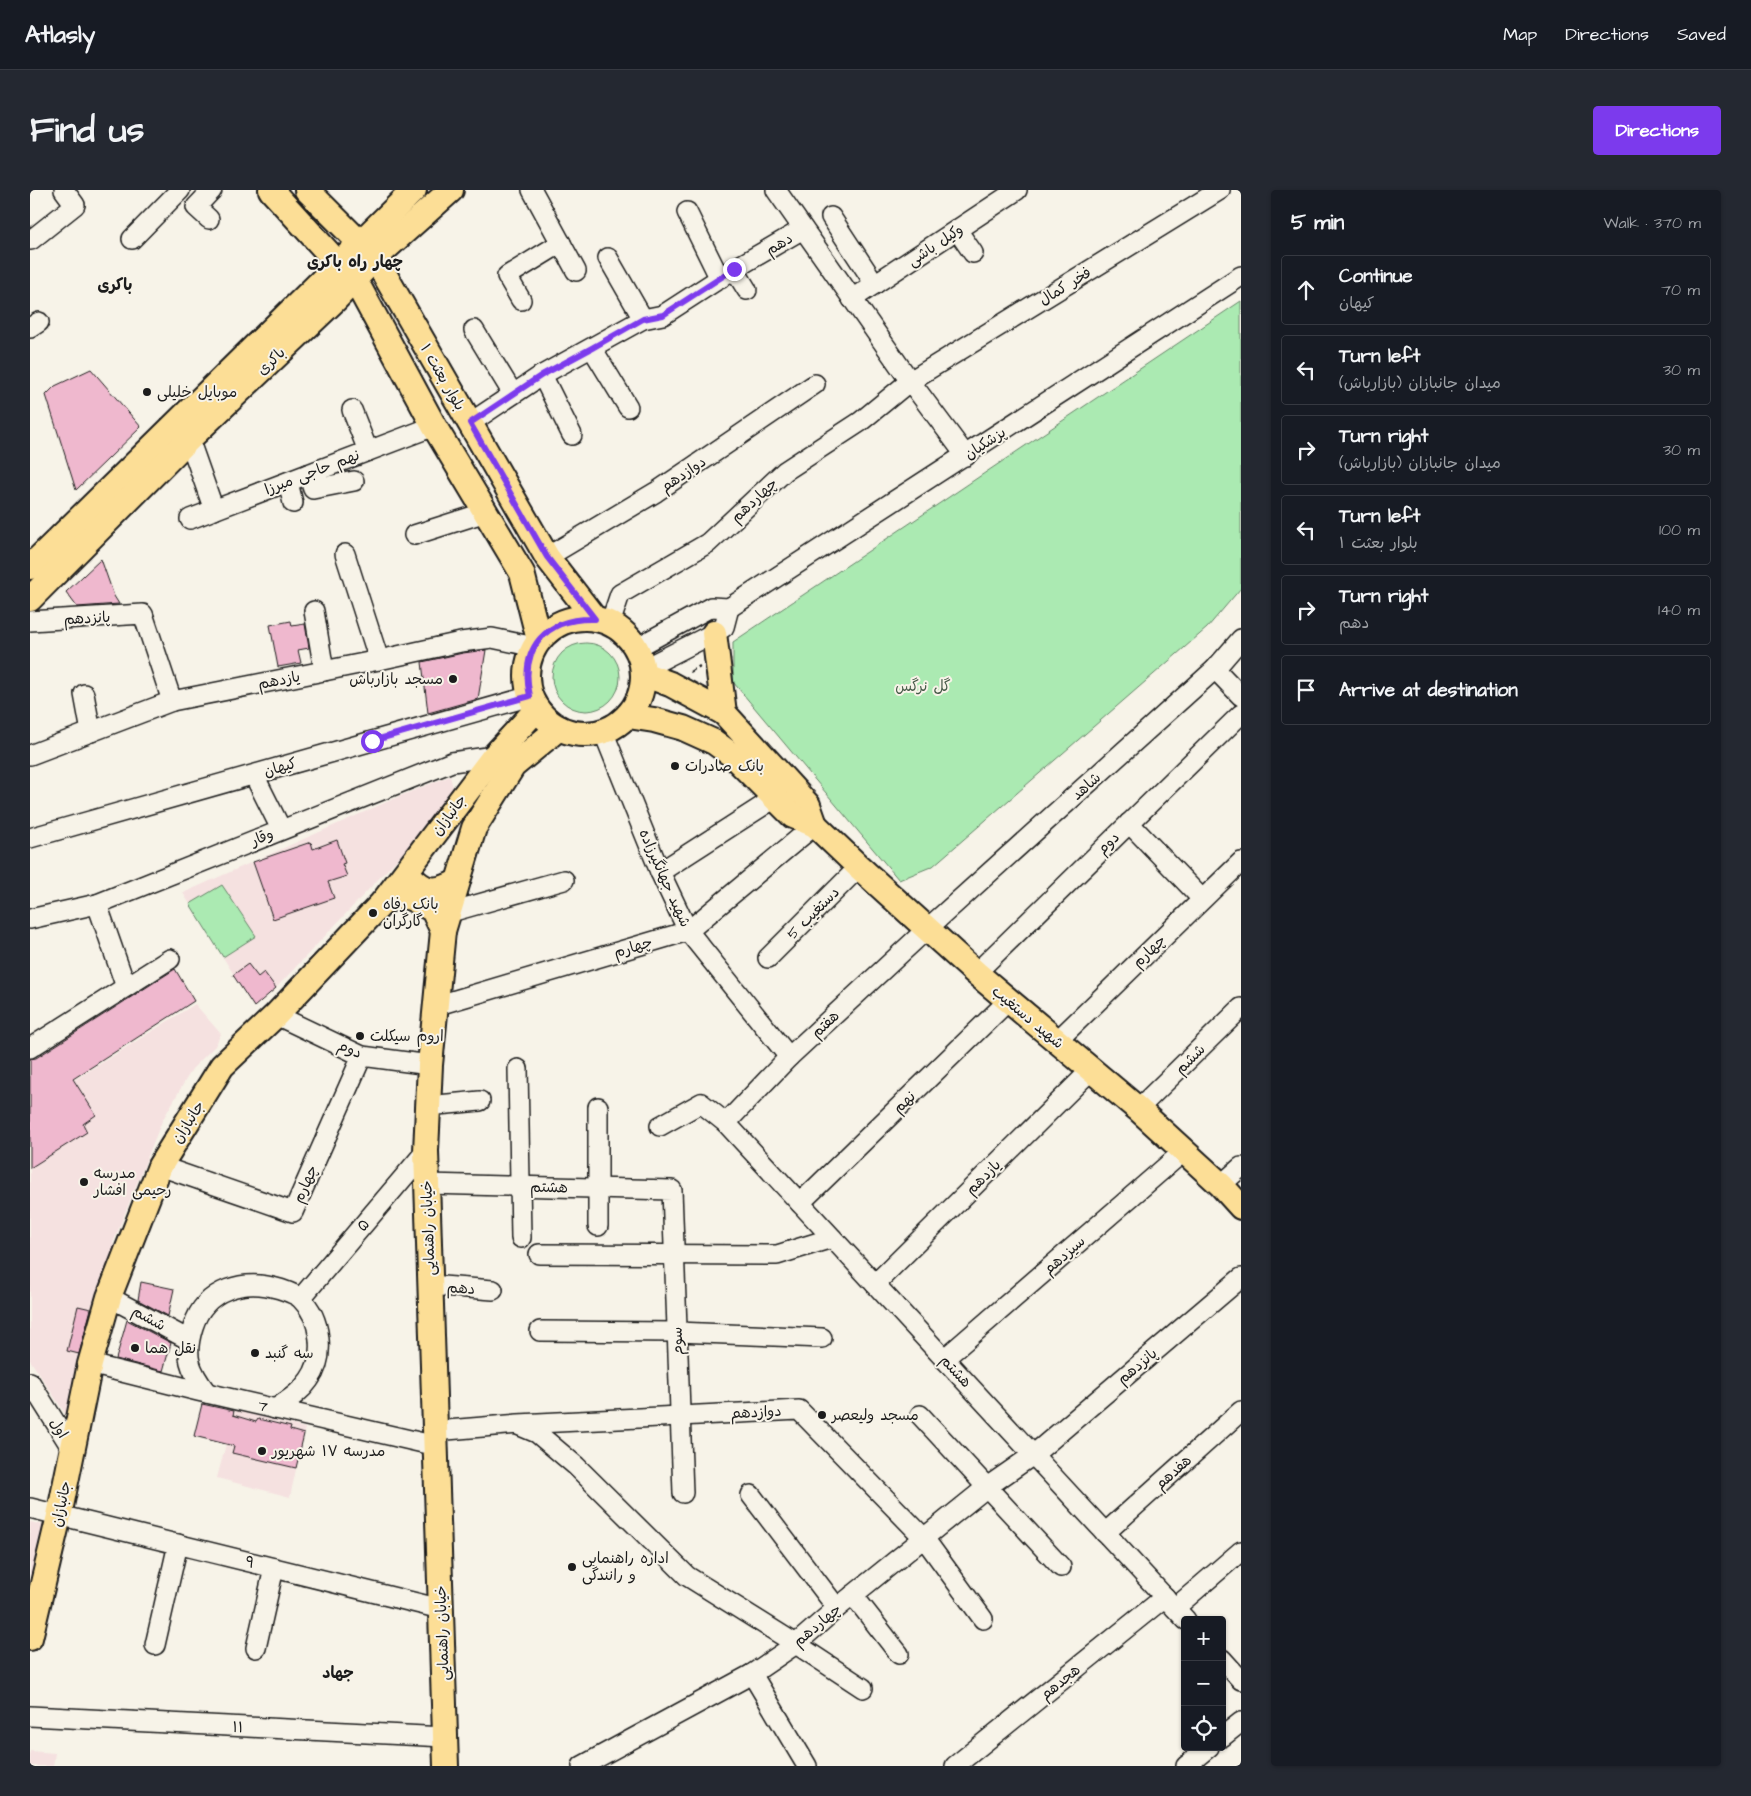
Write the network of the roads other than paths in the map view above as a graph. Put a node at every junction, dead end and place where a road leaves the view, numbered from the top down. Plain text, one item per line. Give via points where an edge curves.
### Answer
1 (64, 190) edge
2 (180, 190) edge
3 (212, 190) edge
4 (271, 190) edge
5 (308, 190) edge
6 (414, 190) edge
7 (451, 190) edge
8 (532, 190) edge
9 (776, 190) edge
10 (1017, 190) edge
11 (1220, 190) edge
12 (993, 197) edge
13 (687, 212) dead end
14 (831, 217) dead end
15 (208, 219) dead end
16 (803, 229) junction
17 (958, 230) junction
18 (132, 239) dead end
19 (31, 240) dead end
20 (561, 243) junction
21 (367, 251) junction
22 (973, 253) dead end
23 (608, 258) dead end
24 (576, 271) dead end
25 (347, 272) junction
26 (727, 274) junction
27 (1241, 276) edge
28 (875, 284) junction
29 (747, 290) dead end
30 (852, 299) junction
31 (522, 300) dead end
32 (643, 319) junction
33 (474, 330) dead end
34 (592, 348) junction
35 (542, 375) junction
36 (910, 381) junction
37 (815, 384) dead end
38 (513, 394) junction
39 (628, 407) dead end
40 (352, 410) dead end
41 (470, 423) junction
42 (434, 426) junction
43 (572, 435) dead end
44 (189, 439) junction
45 (368, 451) junction
46 (966, 456) junction
47 (308, 474) junction
48 (354, 481) dead end
49 (288, 482) junction
50 (293, 503) dead end
51 (214, 510) junction
52 (486, 512) junction
53 (190, 519) dead end
54 (414, 535) dead end
55 (345, 554) dead end
56 (547, 557) junction
57 (30, 567) edge
58 (30, 599) edge
59 (729, 608) junction
60 (314, 611) dead end
61 (30, 621) edge
62 (602, 621) junction
63 (714, 633) junction
64 (1241, 639) edge
65 (537, 643) junction
66 (379, 660) junction
67 (641, 664) junction
68 (1215, 669) junction
69 (324, 671) junction
70 (84, 694) dead end
71 (1241, 696) edge
72 (172, 701) junction
73 (534, 703) junction
74 (724, 713) junction
75 (1241, 714) edge
76 (628, 716) junction
77 (559, 728) junction
78 (603, 731) junction
79 (92, 732) junction
80 (30, 755) edge
81 (494, 756) junction
82 (254, 775) junction
83 (774, 798) junction
84 (1129, 823) junction
85 (816, 825) junction
86 (281, 829) junction
87 (30, 838) edge
88 (1241, 862) edge
89 (409, 868) junction
90 (859, 868) junction
91 (660, 872) junction
92 (564, 880) dead end
93 (457, 882) junction
94 (1202, 900) junction
95 (383, 902) junction
96 (97, 904) junction
97 (30, 919) edge
98 (445, 922) junction
99 (927, 929) junction
100 (688, 931) junction
101 (768, 958) dead end
102 (170, 959) dead end
103 (976, 973) junction
104 (126, 987) junction
105 (1008, 1001) junction
106 (434, 1006) junction
107 (1241, 1008) edge
108 (276, 1015) junction
109 (1057, 1041) junction
110 (30, 1048) edge
111 (362, 1056) junction
112 (789, 1057) junction
113 (430, 1065) junction
114 (518, 1069) dead end
115 (1090, 1070) junction
116 (480, 1101) dead end
117 (427, 1106) junction
118 (598, 1107) dead end
119 (1138, 1109) junction
120 (726, 1123) junction
121 (660, 1126) dead end
122 (426, 1151) junction
123 (1184, 1152) junction
124 (160, 1166) junction
125 (1241, 1167) edge
126 (427, 1184) junction
127 (1221, 1185) junction
128 (519, 1186) junction
129 (597, 1188) junction
130 (672, 1190) joint
131 (800, 1203) junction
132 (1241, 1207) edge
133 (598, 1226) dead end
134 (521, 1238) dead end
135 (832, 1238) junction
136 (539, 1254) dead end
137 (674, 1254) junction
138 (1241, 1278) edge
139 (875, 1284) junction
140 (430, 1285) junction
141 (492, 1290) dead end
142 (108, 1296) junction
143 (300, 1298) junction
144 (540, 1331) dead end
145 (677, 1332) junction
146 (822, 1338) dead end
147 (189, 1340) junction
148 (944, 1359) junction
149 (90, 1364) junction
150 (30, 1382) edge
151 (207, 1393) junction
152 (275, 1409) junction
153 (1241, 1411) edge
154 (920, 1414) dead end
155 (680, 1416) junction
156 (518, 1424) junction
157 (435, 1439) junction
158 (72, 1449) junction
159 (1033, 1455) junction
160 (987, 1487) junction
161 (683, 1493) dead end
162 (751, 1495) dead end
163 (30, 1508) edge
164 (59, 1516) junction
165 (1105, 1533) junction
166 (924, 1538) junction
167 (178, 1544) junction
168 (1241, 1551) edge
169 (1061, 1567) dead end
170 (274, 1568) junction
171 (35, 1593) edge
172 (853, 1595) junction
173 (837, 1608) junction
174 (1175, 1608) edge
175 (441, 1609) junction
176 (983, 1619) dead end
177 (30, 1638) edge
178 (796, 1644) junction
179 (155, 1645) dead end
180 (256, 1648) dead end
181 (899, 1654) dead end
182 (1224, 1661) edge
183 (752, 1674) junction
184 (1241, 1680) edge
185 (863, 1688) dead end
186 (30, 1716) edge
187 (1241, 1722) edge
188 (1226, 1734) edge
189 (445, 1737) junction
190 (1204, 1751) edge
191 (446, 1766) edge
192 (582, 1766) edge
193 (807, 1766) edge
194 (955, 1766) edge
195 (1186, 1766) edge

1 - 19 street via 75,205
2 - 18 street
3 - 15 street via 196,207
4 - 25 main road, بلوار بعثت ۱
5 - 21 main road, بلوار بعثت ۱
6 - 21 main road, باکری
7 - 21 main road, باکری
8 - 20 street
9 - 16 street
10 - 12 street, وکیل باشی
11 - 36 street, فخر کمال
12 - 17 street, وکیل باشی
13 - 26 street
14 - 28 street
16 - 26 street, دهم via 759,260
16 - 30 street
17 - 22 street
17 - 28 street, وکیل باشی
20 - 24 street
20 - 31 street via 507,276
21 - 25 main road, باکری
21 - 41 main road, بلوار بعثت ۱
23 - 32 street
25 - 42 main road, بلوار بعثت ۱
25 - 44 main road, باکری
25 - 57 main road, باکری
26 - 29 street
26 - 32 street, دهم via 663,315
27 - 46 street, پزشکیان
28 - 30 street, وکیل باشی
30 - 36 street
32 - 34 street, دهم
33 - 38 street
34 - 35 street, دهم
34 - 39 street
35 - 38 street, دهم
35 - 43 street
36 - 46 street
36 - 62 street, چهاردهم via 860,422 785,471 708,543 620,594
37 - 56 street, دوازدهم via 656,492
38 - 41 street, دهم
40 - 45 street
41 - 56 main road, بلوار بعثت ۱
42 - 45 street, نهم حاجی میرزا
42 - 52 main road, بلوار بعثت ۱
44 - 51 street
44 - 58 main road, باکری
45 - 47 street, نهم حاجی میرزا
46 - 59 street, پزشکیان
47 - 48 street via 313,489
47 - 49 street, نهم حاجی میرزا
49 - 50 street
49 - 51 street, نهم حاجی میرزا
51 - 53 street, نهم حاجی میرزا
52 - 54 street
52 - 65 main road, بلوار بعثت ۱ via 522,573
55 - 66 street
56 - 62 main road, بلوار بعثت ۱
59 - 63 street via 724,627
59 - 67 street, پزشکیان via 711,607
60 - 69 street
61 - 72 street, پانزدهم via 144,614
62 - 65 main road via 579,618 564,622
62 - 67 main road via 629,638
63 - 67 street
63 - 74 main road
64 - 68 street, شاهد
65 - 66 street, یازدهم via 492,638
65 - 73 main road via 527,671
66 - 69 street, یازدهم
67 - 74 main road
67 - 76 main road via 641,692
68 - 71 street
68 - 99 street, شاهد
69 - 72 street, یازدهم
70 - 79 street
72 - 79 street, یازدهم
73 - 77 main road via 547,720
73 - 81 main road, جانبازان
73 - 82 street, کیهان
74 - 85 main road via 808,805
75 - 84 street, دوم
76 - 78 main road
76 - 83 main road via 683,728 714,742
77 - 78 main road via 573,733
77 - 93 main road, خیابان راهنمایی via 513,766 474,828
78 - 91 street, شهید جهانگیرزاده
79 - 80 street, یازدهم
81 - 86 street, وقار via 452,762
81 - 89 main road, جانبازان
82 - 86 street
82 - 87 street, کیهان
83 - 85 main road via 793,816
83 - 91 street
84 - 94 street
84 - 103 street, دوم
85 - 90 main road, شهید دستغیب
85 - 100 street
86 - 96 street, وقار
88 - 94 street, چهارم
89 - 93 main road via 410,876 427,889 444,889
89 - 95 main road, جانبازان
90 - 99 main road, شهید دستغیب
90 - 101 street, دستغیب 5
91 - 100 street, شهید جهانگیرزاده
92 - 98 street
93 - 98 main road, خیابان راهنمایی
94 - 109 street, چهارم
95 - 98 main road via 398,896 411,898 433,910
95 - 108 main road, جانبازان
96 - 97 street, وقار
96 - 104 street
98 - 106 main road, خیابان راهنمایی
99 - 103 main road, شهید دستغیب
99 - 112 street, هفتم
100 - 106 street, چهارم
100 - 112 street, شهید جهانگیرزاده
102 - 104 street
103 - 105 main road, شهید دستغیب
104 - 110 street
105 - 109 main road, شهید دستغیب
105 - 131 street, نهم
106 - 113 main road, خیابان راهنمایی
107 - 119 street, ششم
108 - 111 street, دوم
108 - 124 main road, جانبازان via 222,1066
109 - 115 main road, شهید دستغیب
111 - 113 street, دوم
111 - 124 street, چهارم via 293,1212
112 - 120 street, هفتم
113 - 117 main road, خیابان راهنمایی
114 - 128 street
115 - 119 main road, شهید دستغیب
115 - 139 street, یازدهم
116 - 117 street
117 - 122 main road, خیابان راهنمایی
118 - 129 street
119 - 123 main road, شهید دستغیب
120 - 121 street, هشتم via 701,1102
120 - 131 street, هشتم
122 - 126 main road, خیابان راهنمایی
122 - 143 street, ۵
123 - 127 main road, شهید دستغیب
123 - 148 street, سیزدهم
124 - 142 main road, جانبازان
125 - 127 street
126 - 128 street, هشتم
126 - 140 main road, خیابان راهنمایی
127 - 132 main road, شهید دستغیب
128 - 129 street, هشتم
128 - 134 street
129 - 130 street, هشتم
129 - 133 street
130 - 137 street, سوم
131 - 135 street, هشتم
135 - 137 street via 777,1255
135 - 139 street, هشتم
136 - 137 street
137 - 145 street, سوم
138 - 159 street, پانزدهم
139 - 148 street, هشتم
140 - 141 street, دهم
140 - 157 main road, خیابان راهنمایی
142 - 147 street, ششم
142 - 149 main road, جانبازان
143 - 147 street via 265,1284 244,1284 224,1291 207,1303 195,1320
143 - 152 street via 313,1316 319,1336 318,1358 306,1384
144 - 145 street
145 - 146 street
145 - 155 street, سوم
147 - 151 street via 193,1374
148 - 159 street, هشتم
149 - 151 street, 7
149 - 158 main road, جانبازان
150 - 158 street, اول
151 - 152 street, 7
152 - 157 street, 7
153 - 165 street, هفدهم
154 - 160 street
155 - 156 street, دوازدهم
155 - 161 street, سوم
155 - 166 street, دوازدهم via 799,1410
156 - 157 street, دوازدهم
156 - 178 street via 537,1433 576,1466 687,1576
157 - 175 main road, خیابان راهنمایی
158 - 164 main road, جانبازان
159 - 160 street, چهاردهم
159 - 165 street, هشتم
160 - 166 street, چهاردهم
160 - 169 street
162 - 173 street
163 - 164 street, ۹
164 - 167 street, ۹
164 - 171 main road, جانبازان
165 - 174 street, هشتم
166 - 172 street, چهاردهم
166 - 176 street, دوازدهم
167 - 170 street, ۹
167 - 179 street
168 - 174 street, هجدهم
170 - 175 street, ۹
170 - 180 street
171 - 177 main road, جانبازان
172 - 173 street, چهاردهم
172 - 181 street
173 - 178 street, چهاردهم
174 - 194 street, هجدهم
175 - 189 main road, خیابان راهنمایی
178 - 183 street, چهاردهم
178 - 185 street
182 - 184 street
183 - 192 street, چهاردهم
183 - 193 street
186 - 189 street, ۱۱
187 - 188 street
189 - 191 main road, خیابان راهنمایی
190 - 195 street

